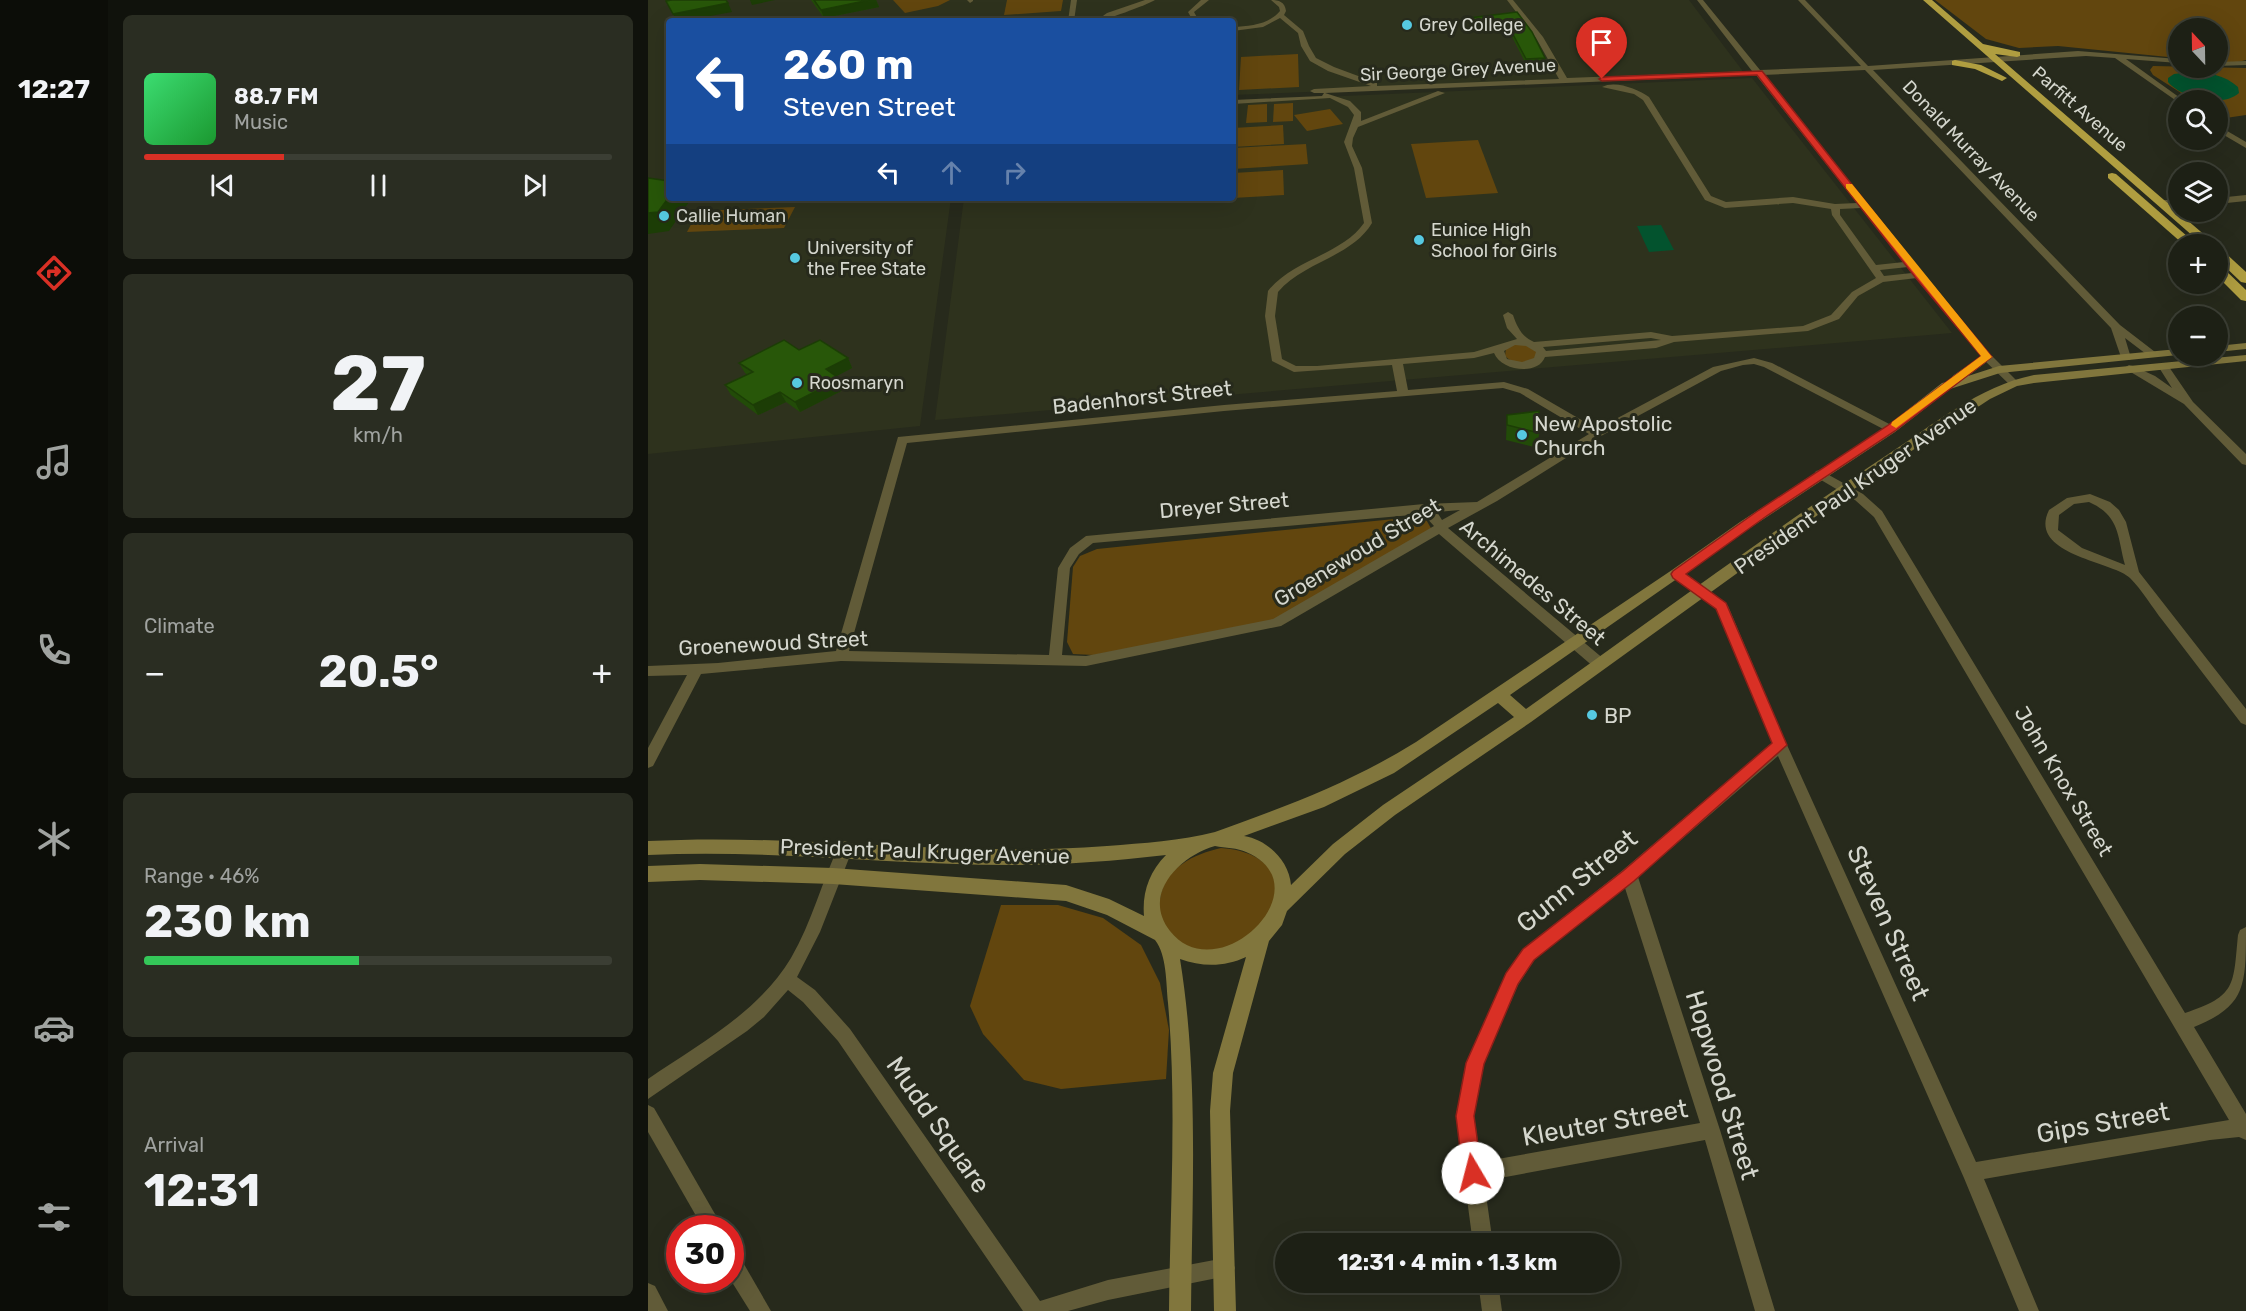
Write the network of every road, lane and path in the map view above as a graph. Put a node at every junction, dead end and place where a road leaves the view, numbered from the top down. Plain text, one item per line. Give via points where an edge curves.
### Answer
1 (1074, 0) edge
2 (1152, 0) edge
3 (1206, 0) edge
4 (1274, 0) edge
5 (1510, 0) edge
6 (1700, 0) edge
7 (1801, 0) edge
8 (1927, 0) edge
9 (1194, 2) edge
10 (1919, 2) edge
11 (1280, 15) junction
12 (1071, 18) edge
13 (1103, 18) edge
14 (1194, 18) edge
15 (1264, 24) junction
16 (1294, 26) junction
17 (1236, 28) edge
18 (1968, 36) junction
19 (2017, 54) junction
20 (2085, 54) junction
21 (2116, 56) junction
22 (1987, 59) junction
23 (2168, 60) edge
24 (2168, 61) edge
25 (1955, 63) junction
26 (2246, 63) edge
27 (2228, 64) edge
28 (1842, 68) junction
29 (1868, 69) junction
30 (2134, 69) junction
31 (1759, 73) junction
32 (2002, 78) junction
33 (1564, 81) junction
34 (1885, 87) junction
35 (1399, 88) junction
36 (1314, 91) junction
37 (2168, 92) edge
38 (1441, 93) junction
39 (1236, 94) edge
40 (1335, 98) junction
41 (1236, 102) edge
42 (1353, 126) junction
43 (2228, 135) edge
44 (2246, 147) edge
45 (2108, 156) junction
46 (2131, 193) junction
47 (2246, 198) edge
48 (2228, 200) edge
49 (2162, 203) junction
50 (2168, 203) edge
51 (1864, 206) junction
52 (1835, 207) junction
53 (2168, 207) edge
54 (2186, 222) edge
55 (2178, 234) edge
56 (2186, 234) edge
57 (2199, 234) edge
58 (2228, 262) edge
59 (1911, 264) junction
60 (1873, 268) junction
61 (1919, 275) junction
62 (1881, 279) junction
63 (2246, 279) edge
64 (2228, 280) edge
65 (2246, 297) edge
66 (1508, 315) dead end
67 (2116, 327) junction
68 (1512, 328) junction
69 (2246, 346) edge
70 (1534, 347) junction
71 (2228, 348) edge
72 (1503, 350) junction
73 (2168, 353) edge
74 (2154, 355) junction
75 (1987, 357) junction
76 (2246, 358) edge
77 (1397, 362) junction
78 (2127, 363) junction
79 (2163, 366) junction
80 (1999, 370) junction
81 (2014, 383) junction
82 (1946, 386) junction
83 (1403, 393) junction
84 (2189, 404) junction
85 (1891, 429) junction
86 (1596, 434) junction
87 (2246, 461) edge
88 (1820, 474) junction
89 (1846, 488) junction
90 (1477, 505) junction
91 (1424, 508) junction
92 (1440, 529) junction
93 (2133, 573) junction
94 (1677, 574) junction
95 (1704, 591) junction
96 (1058, 643) junction
97 (1576, 644) junction
98 (841, 656) junction
99 (1071, 661) junction
100 (1055, 662) junction
101 (1600, 664) junction
102 (696, 668) junction
103 (648, 671) edge
104 (1499, 695) junction
105 (1525, 718) junction
106 (2246, 718) edge
107 (1780, 745) junction
108 (648, 762) edge
109 (1208, 841) junction
110 (648, 848) edge
111 (845, 848) junction
112 (648, 874) edge
113 (833, 876) junction
114 (1629, 876) junction
115 (1282, 905) junction
116 (2246, 935) edge
117 (1261, 936) junction
118 (1164, 939) junction
119 (786, 979) junction
120 (2182, 1023) junction
121 (648, 1089) edge
122 (648, 1114) edge
123 (2245, 1129) edge
124 (1711, 1130) junction
125 (1971, 1172) junction
126 (1473, 1173) junction
127 (706, 1215) edge
128 (1481, 1233) edge
129 (1225, 1268) junction
130 (1180, 1278) junction
131 (744, 1283) edge
132 (648, 1293) edge
133 (1490, 1293) edge
134 (658, 1311) edge
135 (760, 1311) edge
136 (1035, 1311) edge
137 (1041, 1311) edge
138 (1180, 1311) edge
139 (1225, 1311) edge
140 (1492, 1311) edge
141 (1765, 1311) edge
142 (2029, 1311) edge

1 - 12 street
2 - 13 street
3 - 9 street
4 - 11 street via 1282,6
5 - 33 street via 1539,37
6 - 31 street
7 - 29 street, Donald Murray Avenue
8 - 18 highway, Parfitt Avenue
9 - 14 street via 1191,12
10 - 22 highway, Parfitt Avenue
11 - 15 street
11 - 16 street
15 - 16 street
15 - 17 street
16 - 35 street via 1302,32 1308,54 1320,64 1369,84
18 - 19 highway via 1999,52
18 - 22 highway, Parfitt Avenue
19 - 20 street
19 - 22 street
20 - 21 street
20 - 22 street
21 - 23 street
21 - 30 street
22 - 25 street
22 - 29 street, Sir George Grey Avenue
22 - 32 highway, Parfitt Avenue
22 - 45 highway, Parfitt Avenue
24 - 30 street via 2139,63
25 - 29 street
25 - 32 highway via 1978,67
26 - 27 street
28 - 29 street, Sir George Grey Avenue
28 - 31 street, Sir George Grey Avenue
28 - 34 street via 1859,71
29 - 34 street, Donald Murray Avenue
30 - 37 street
31 - 33 street, Sir George Grey Avenue
31 - 51 street
32 - 46 highway, Parfitt Avenue
33 - 35 street, Sir George Grey Avenue
34 - 67 street, Donald Murray Avenue
35 - 36 street, Sir George Grey Avenue
36 - 39 street, Sir George Grey Avenue
36 - 40 street
38 - 40 street
38 - 42 street
38 - 52 street via 1627,89 1646,99 1708,198 1715,202 1725,205 1793,200
40 - 41 street
40 - 42 street via 1357,112
42 - 77 street via 1348,147 1359,171 1368,223 1349,242 1275,288 1270,303 1274,347 1277,361 1294,369
43 - 44 street
45 - 46 highway via 2110,166 2133,186
45 - 49 highway, Parfitt Avenue
46 - 55 highway, Parfitt Avenue
47 - 48 street
49 - 50 street
49 - 53 highway, Parfitt Avenue
49 - 56 highway via 2162,212
51 - 52 street
51 - 59 street
52 - 60 street via 1836,215
54 - 57 highway, Parfitt Avenue
58 - 63 highway
59 - 60 street
59 - 61 street
60 - 62 street
61 - 62 street
61 - 75 street
62 - 70 street via 1855,294 1835,317 1812,327 1672,339 1656,345
64 - 65 highway
66 - 68 street
67 - 74 street, Donald Murray Avenue
67 - 78 street, Donald Murray Avenue
68 - 70 street
68 - 72 street
69 - 71 street
70 - 72 street
70 - 72 street via 1539,360 1527,366 1512,365
72 - 77 street
73 - 74 street, President Paul Kruger Avenue
74 - 78 street, President Paul Kruger Avenue
75 - 80 street
75 - 82 street
76 - 79 street, President Paul Kruger Avenue
77 - 83 street
78 - 79 street, President Paul Kruger Avenue
78 - 80 street, President Paul Kruger Avenue
78 - 81 street, President Paul Kruger Avenue
78 - 84 street
79 - 84 street
80 - 81 street
80 - 82 street, President Paul Kruger Avenue
81 - 89 street, President Paul Kruger Avenue via 1986,396
82 - 85 street, President Paul Kruger Avenue
83 - 86 street, Badenhorst Street via 1504,385 1524,391
83 - 98 street, Badenhorst Street via 902,440
84 - 87 street
85 - 86 street, Groenewoud Street via 1779,369 1754,361 1717,369
85 - 88 street, President Paul Kruger Avenue
86 - 90 street, Groenewoud Street
88 - 89 street, John Knox Street
88 - 94 street, President Paul Kruger Avenue
89 - 95 street, President Paul Kruger Avenue
89 - 120 street, John Knox Street via 1878,514
90 - 91 street, Dreyer Street
90 - 92 street, Groenewoud Street
91 - 92 street, Archimedes Street via 1434,516
91 - 96 street, Dreyer Street via 1090,539 1079,545 1064,568
92 - 97 street, Archimedes Street
92 - 99 street, Groenewoud Street via 1276,623
93 - 93 street via 2062,541 2053,532 2053,513 2082,498 2106,505 2120,522
93 - 106 street
94 - 95 street, Steven Street
94 - 97 street, President Paul Kruger Avenue
95 - 101 street, President Paul Kruger Avenue
95 - 107 street, Steven Street via 1722,606
96 - 99 street
96 - 100 street, Dreyer Street
97 - 101 street, Archimedes Street
97 - 104 street, President Paul Kruger Avenue
98 - 100 street, Groenewoud Street
98 - 102 street, Groenewoud Street
99 - 100 street, Groenewoud Street
101 - 105 street, President Paul Kruger Avenue
102 - 103 street, Groenewoud Street
102 - 108 street
104 - 105 street
104 - 109 street, President Paul Kruger Avenue via 1388,768 1318,802
105 - 115 street, President Paul Kruger Avenue via 1389,810 1339,849
107 - 114 street, Gunn Street
107 - 125 street, Steven Street
109 - 111 street, President Paul Kruger Avenue via 1097,856 985,857
109 - 115 street via 1254,844 1269,855 1280,869 1284,886
109 - 118 street via 1179,854 1162,870 1152,891 1150,913
110 - 111 street, President Paul Kruger Avenue via 726,844
111 - 113 street
112 - 113 street, President Paul Kruger Avenue
113 - 118 street, President Paul Kruger Avenue via 1065,893 1120,911
113 - 119 street via 798,962
114 - 124 street, Hopwood Street
114 - 126 street, Gunn Street via 1528,954 1512,979 1475,1063 1465,1116
115 - 117 street
116 - 120 street via 2241,987 2234,1000
117 - 118 street via 1233,953 1210,957 1188,955
117 - 129 street via 1223,1073 1219,1148
118 - 130 street via 1182,1024
119 - 121 street via 752,1017
119 - 136 street, Mudd Square via 809,996 844,1035
120 - 123 street, John Knox Street
122 - 127 street
123 - 125 street, Gips Street
124 - 126 street, Kleuter Street
124 - 141 street, Hopwood Street
125 - 142 street, Steven Street
126 - 128 street, Gunn Street
129 - 130 street
129 - 139 street
130 - 137 street via 1092,1292
130 - 138 street
131 - 135 street
132 - 134 street
133 - 140 street

